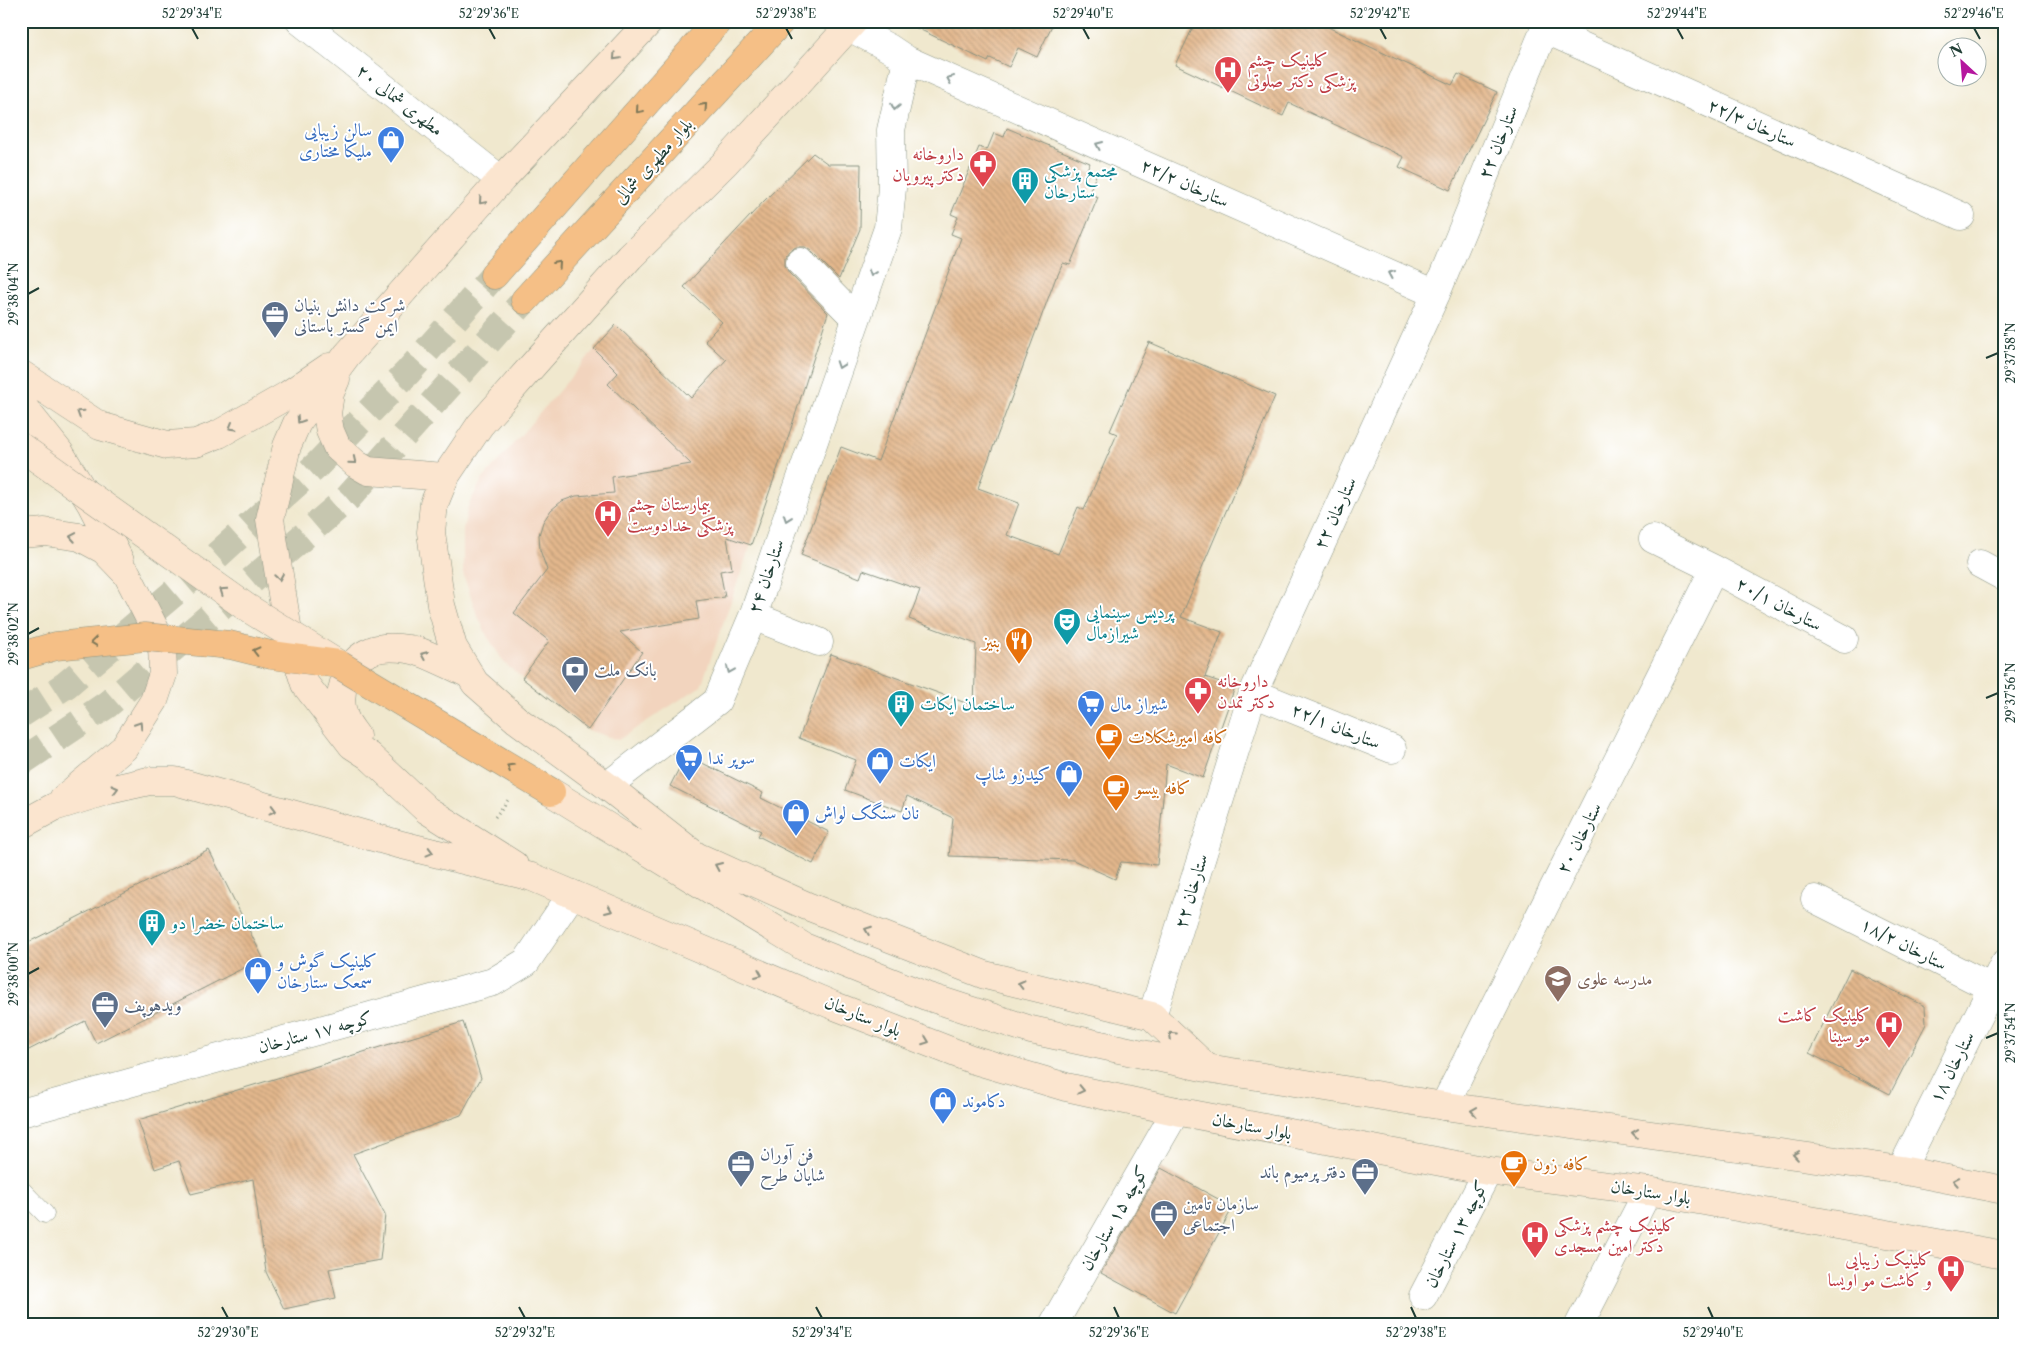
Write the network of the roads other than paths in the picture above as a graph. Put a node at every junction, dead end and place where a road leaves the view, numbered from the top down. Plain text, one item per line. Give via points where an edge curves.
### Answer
1 (300, 21) edge
2 (650, 21) edge
3 (718, 21) edge
4 (781, 21) edge
5 (851, 24) edge
6 (1546, 25) edge
7 (906, 60) junction
8 (501, 180) junction
9 (1961, 216) dead end
10 (800, 262) dead end
11 (494, 275) tunnel mouth
12 (1436, 294) junction
13 (526, 300) tunnel mouth
14 (856, 319) junction
15 (347, 355) junction
16 (21, 374) edge
17 (21, 404) edge
18 (21, 429) edge
19 (21, 448) edge
20 (445, 477) junction
21 (21, 534) edge
22 (1653, 539) dead end
23 (1980, 564) dead end
24 (1714, 569) junction
25 (127, 574) junction
26 (2004, 578) edge
27 (753, 616) junction
28 (1844, 639) dead end
29 (820, 642) dead end
30 (21, 656) edge
31 (338, 664) junction
32 (469, 674) junction
33 (1253, 693) junction
34 (1392, 749) dead end
35 (369, 756) junction
36 (607, 786) junction
37 (54, 807) junction
38 (21, 825) edge
39 (532, 877) junction
40 (572, 894) junction
41 (1815, 900) dead end
42 (1998, 976) edge
43 (1152, 1016) junction
44 (1207, 1068) junction
45 (1444, 1106) junction
46 (1176, 1112) junction
47 (21, 1113) edge
48 (1901, 1170) junction
49 (1488, 1171) junction
50 (21, 1189) edge
51 (1648, 1190) junction
52 (2004, 1190) edge
53 (46, 1214) dead end
54 (2004, 1255) edge
55 (1423, 1296) dead end
56 (1052, 1325) edge
57 (1579, 1325) edge

1 - 8 street, ۲۰ مطهری شمالی
2 -> 8 main road
3 -> 11 main road
13 -> 4 main road, بلوار مطهرى شمالى
5 - 7 street, ۲۲/۲ ستارخان
5 - 20 main road via 725,163 630,258 548,348 480,425
6 - 9 street, ۲۲/۳ ستارخان
6 - 12 street, ۲۲ ستارخان
12 -> 7 street, ۲۲/۲ ستارخان
7 -> 14 street, ۲۴ ستارخان via 891,130 892,188 888,228
8 -> 15 main road
10 - 14 street
12 - 33 street, ۲۲ ستارخان
14 -> 27 street, ۲۴ ستارخان
15 -> 16 main road via 286,396 219,434 196,443 167,445 100,426
15 -> 20 main road via 330,393 327,414 337,447 368,470
15 -> 35 main road via 297,424 287,446 270,519 288,630 305,684 352,745
17 - 25 main road via 60,453
18 - 19 main road via 24,444
31 -> 19 main road, bridge via 246,607
20 - 32 main road via 433,513 431,532 435,567 452,647
25 -> 21 main road via 104,550 80,537 45,532
22 - 24 street, ۲۰/۱ ستارخان
23 - 26 street
24 - 28 street, ۲۰/۱ ستارخان
24 - 45 street, ۲۰ ستارخان
37 -> 25 main road via 124,748 154,701 162,674 162,643
27 - 29 street
27 -> 36 street, ۲۴ ستارخان via 717,701
31 -> 30 main road, bridge via 230,645 145,637 56,646
44 -> 31 main road, bridge via 1031,1030 926,996 804,947
32 -> 35 main road via 410,649 387,647 363,656 345,677 341,694 344,716
32 - 36 main road via 517,720
33 - 34 street, ۲۲/۱ ستارخان
33 - 43 street, ۲۲ ستارخان
35 - 39 main road via 427,810
43 -> 36 main road via 985,975 806,906 696,856
37 - 38 main road
37 -> 39 main road via 149,781 175,781 398,844
39 - 40 main road, بلوار ستارخان
40 -> 46 main road, بلوار ستارخان via 835,1006 971,1059 1066,1087
40 - 47 street, کوچه ۱۷ ستارخان via 526,962 494,982
41 - 42 street, ۱۸/۲ ستارخان
42 - 48 street, ۱۸ ستارخان
44 -> 43 main road
44 - 45 main road
48 -> 45 main road
46 - 49 main road, بلوار ستارخان
46 - 56 street, کوچه ۱۵ ستارخان
52 -> 48 main road
49 - 51 main road, بلوار ستارخان
49 - 55 street, کوچه ۱۳ ستارخان
50 - 53 lane
51 - 54 main road, بلوار ستارخان
51 - 57 street

